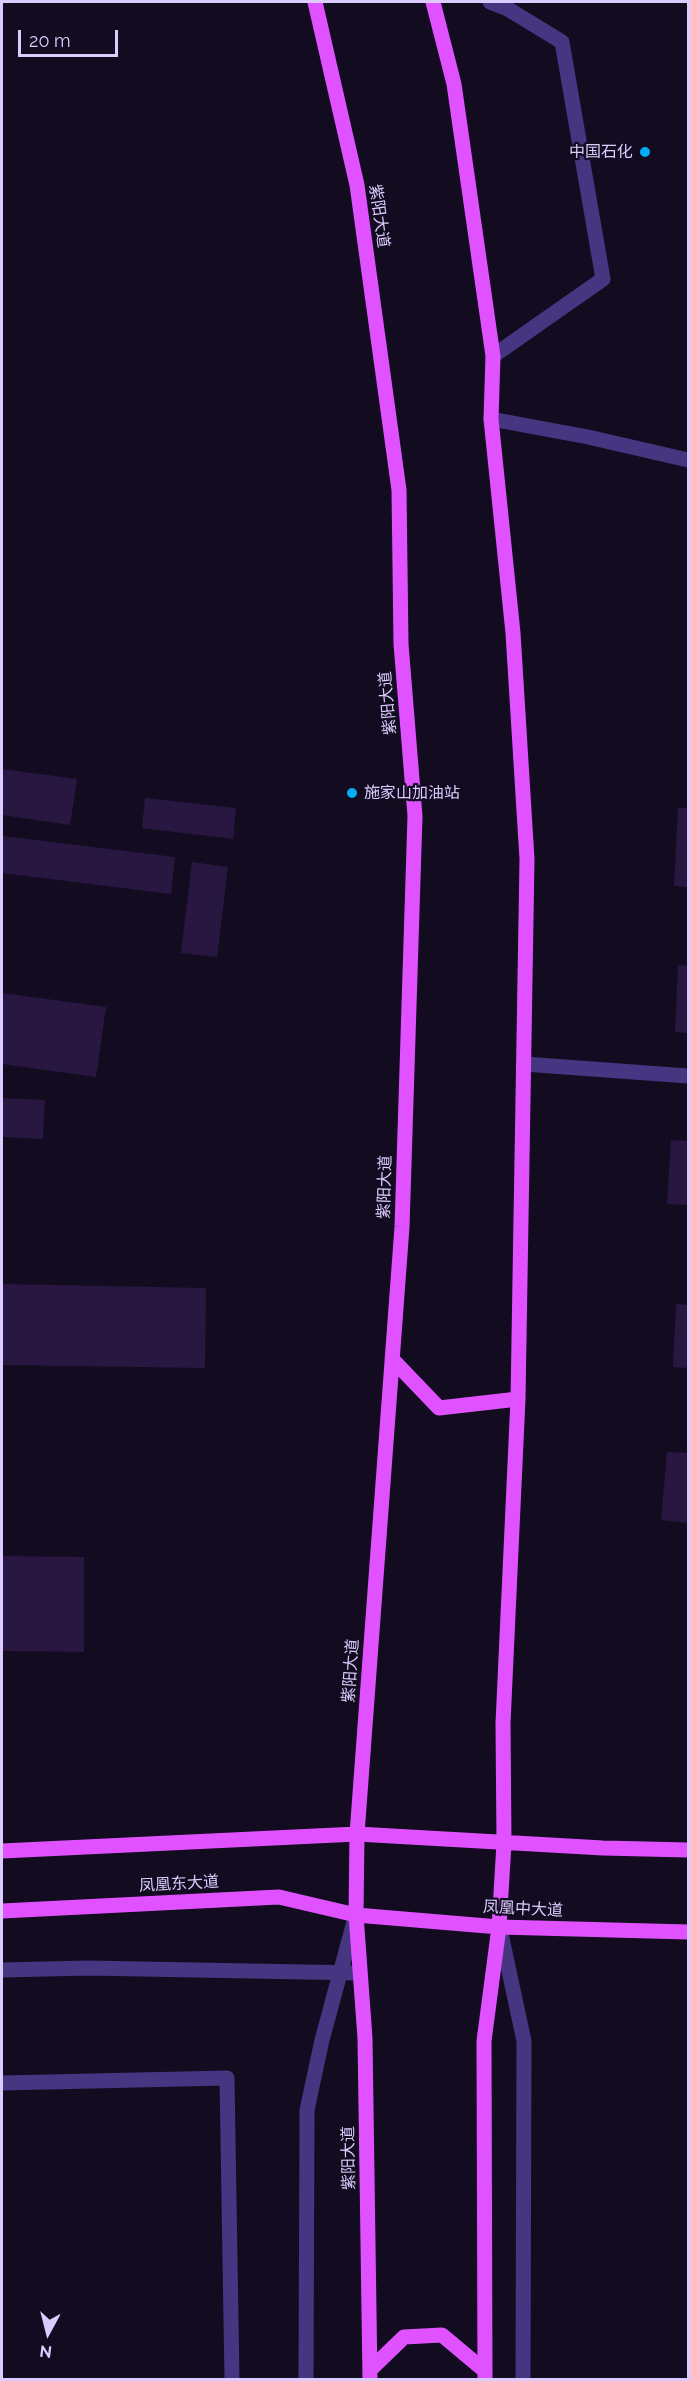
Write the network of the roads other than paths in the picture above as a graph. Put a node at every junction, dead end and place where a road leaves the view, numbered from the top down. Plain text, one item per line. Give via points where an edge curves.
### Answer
1 (315, 2) edge
2 (434, 2) edge
3 (490, 2) edge
4 (493, 356) junction
5 (491, 419) junction
6 (688, 460) edge
7 (524, 1064) junction
8 (688, 1076) edge
9 (392, 1359) junction
10 (518, 1399) junction
11 (357, 1834) junction
12 (504, 1843) junction
13 (688, 1850) edge
14 (2, 1851) edge
15 (2, 1911) edge
16 (356, 1915) junction
17 (499, 1927) junction
18 (688, 1932) edge
19 (2, 1970) edge
20 (341, 1972) junction
21 (360, 1973) junction
22 (2, 2083) edge
23 (370, 2374) edge
24 (485, 2375) edge
25 (232, 2379) edge
26 (306, 2379) edge
27 (523, 2379) edge

1 - 9 main road, 紫阳大道 via 357,185 399,490 401,644 415,816 402,1227
2 - 4 main road via 454,84
3 - 4 street via 562,42 603,279
4 - 5 main road
5 - 6 street
5 - 7 main road via 513,633 527,859
7 - 8 street
7 - 10 main road
9 - 10 main road via 439,1408
9 - 11 main road, 紫阳大道
10 - 12 main road via 503,1723
11 - 12 main road
11 - 14 main road
11 - 16 main road, 紫阳大道
12 - 13 main road
12 - 17 main road
15 - 16 main road, 凤凰东大道 via 279,1897
16 - 17 main road, 凤凰中大道
16 - 20 street
16 - 21 main road, 紫阳大道
17 - 18 main road, 凤凰中大道
17 - 24 main road via 484,2042
17 - 27 street via 524,2041
19 - 20 street
20 - 21 street
20 - 26 street via 307,2110
21 - 23 main road, 紫阳大道 via 365,2038
22 - 25 street via 227,2078
23 - 24 main road via 404,2337 442,2335

